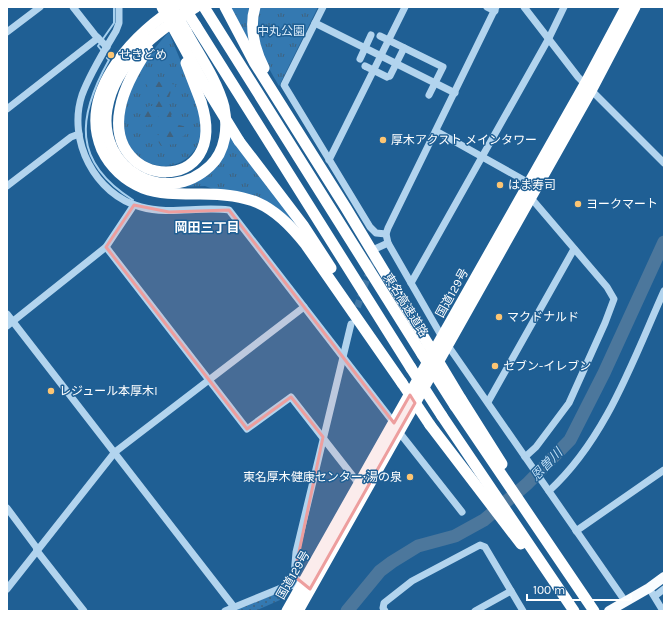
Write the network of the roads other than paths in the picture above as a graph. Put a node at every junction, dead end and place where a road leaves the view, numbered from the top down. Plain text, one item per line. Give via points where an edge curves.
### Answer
1 (40, 7) edge
2 (73, 7) edge
3 (120, 7) edge
4 (162, 7) edge
5 (172, 7) edge
6 (176, 7) edge
7 (184, 7) edge
8 (196, 7) edge
9 (204, 7) edge
10 (225, 7) edge
11 (255, 7) edge
12 (323, 7) edge
13 (405, 7) edge
14 (487, 7) edge
15 (524, 7) edge
16 (564, 7) edge
17 (633, 7) edge
18 (496, 9) edge
19 (315, 23) junction
20 (164, 28) junction
21 (7, 32) edge
22 (371, 35) dead end
23 (380, 36) dead end
24 (549, 38) junction
25 (102, 42) junction
26 (404, 48) junction
27 (381, 56) junction
28 (360, 60) dead end
29 (365, 66) dead end
30 (588, 87) junction
31 (455, 93) junction
32 (429, 95) dead end
33 (7, 109) edge
34 (290, 118) junction
35 (436, 131) junction
36 (79, 134) junction
37 (483, 156) junction
38 (329, 160) junction
39 (664, 163) edge
40 (529, 183) junction
41 (7, 186) edge
42 (531, 198) junction
43 (134, 205) junction
44 (386, 234) junction
45 (388, 243) junction
46 (106, 246) junction
47 (377, 248) dead end
48 (574, 249) junction
49 (410, 283) junction
50 (664, 291) edge
51 (304, 307) junction
52 (7, 314) edge
53 (10, 324) edge
54 (351, 324) tunnel mouth
55 (445, 341) junction
56 (344, 359) junction
57 (209, 380) junction
58 (402, 383) junction
59 (488, 402) junction
60 (396, 428) junction
61 (323, 437) junction
62 (114, 452) junction
63 (527, 459) junction
64 (664, 470) edge
65 (359, 484) junction
66 (547, 489) junction
67 (7, 508) edge
68 (527, 508) junction
69 (462, 512) dead end
70 (509, 523) junction
71 (576, 531) junction
72 (37, 551) junction
73 (664, 577) edge
74 (306, 587) junction
75 (7, 589) edge
76 (664, 589) edge
77 (511, 591) junction
78 (652, 592) junction
79 (625, 601) junction
80 (234, 607) junction
81 (84, 611) edge
82 (225, 611) edge
83 (288, 611) edge
84 (298, 611) edge
85 (385, 611) edge
86 (475, 611) edge
87 (523, 611) edge
88 (573, 611) edge
89 (594, 611) edge
90 (609, 611) edge
91 (663, 611) edge

1 - 21 street
2 - 25 street
3 - 25 street via 119,23
4 - 20 highway, bridge via 201,102 206,122 206,137 202,151 189,165 172,172 152,170 136,161 126,151 120,138 119,124 124,92 141,58
4 - 58 highway, bridge via 239,141 311,236
5 - 20 highway, bridge via 221,98 226,126 224,142 218,157 198,175 182,182 156,182 135,175 118,159 108,138 106,115 112,93 125,69 144,46
6 - 58 highway via 131,44 104,85 96,120 100,142 108,161 126,179 151,191 235,196 254,201 278,214 306,245
7 - 70 highway, bridge
8 - 20 highway
9 - 68 highway, 東名高速道路, bridge via 422,354
10 - 34 highway via 254,62
11 - 34 highway via 253,28 258,55
12 - 19 street
13 - 27 street
14 - 18 street
15 - 24 street
16 - 24 street
17 - 30 highway, 国道129号
18 - 31 street
19 - 27 street
19 - 38 street via 284,85
22 - 28 street, bridge
23 - 26 street, bridge
24 - 30 street
24 - 37 street
25 - 33 street
25 - 36 street via 82,96 78,118
26 - 29 street, bridge via 389,76
26 - 32 street, bridge via 443,67
27 - 31 street
27 - 38 street
30 - 39 street
30 - 40 highway, 国道129号
30 - 42 highway, 国道129号
31 - 35 street
34 - 68 highway, bridge
35 - 37 street
35 - 44 street
36 - 41 street via 71,137
36 - 43 street via 84,154 94,174 105,187
37 - 40 street
37 - 49 street
38 - 44 street via 370,227 376,233
40 - 55 highway, 国道129号
42 - 48 street
42 - 55 highway, 国道129号
43 - 46 street
43 - 51 street via 169,212 229,210
44 - 45 street
45 - 47 street
45 - 49 street
46 - 53 street
46 - 57 street
48 - 59 street
48 - 63 street via 607,287 614,299 569,403
49 - 55 street
50 - 66 street via 613,405 576,462 562,479
51 - 56 street
51 - 57 street
52 - 53 street
53 - 62 street
54 - 56 street
55 - 59 street
55 - 60 highway, 国道129号
56 - 60 street
56 - 61 street
57 - 61 street via 248,429 291,397
57 - 62 street
58 - 70 highway, bridge via 450,452
59 - 63 street
60 - 65 highway, 国道129号
60 - 69 street
60 - 74 highway, 国道129号
61 - 65 street
61 - 74 street via 294,569 294,576
62 - 72 street
62 - 80 street
63 - 66 street
64 - 71 street
65 - 74 highway, 国道129号
66 - 71 street
67 - 72 street
68 - 89 highway, 東名高速道路
70 - 88 highway
71 - 79 street
72 - 75 street
72 - 81 street
73 - 78 main road
74 - 80 street via 286,586
74 - 83 highway, 国道129号
74 - 84 highway, 国道129号
76 - 78 street
77 - 85 street via 485,547 480,545 412,581 384,603
77 - 86 street
77 - 87 street
78 - 79 main road
78 - 91 street
79 - 90 main road
80 - 82 street

